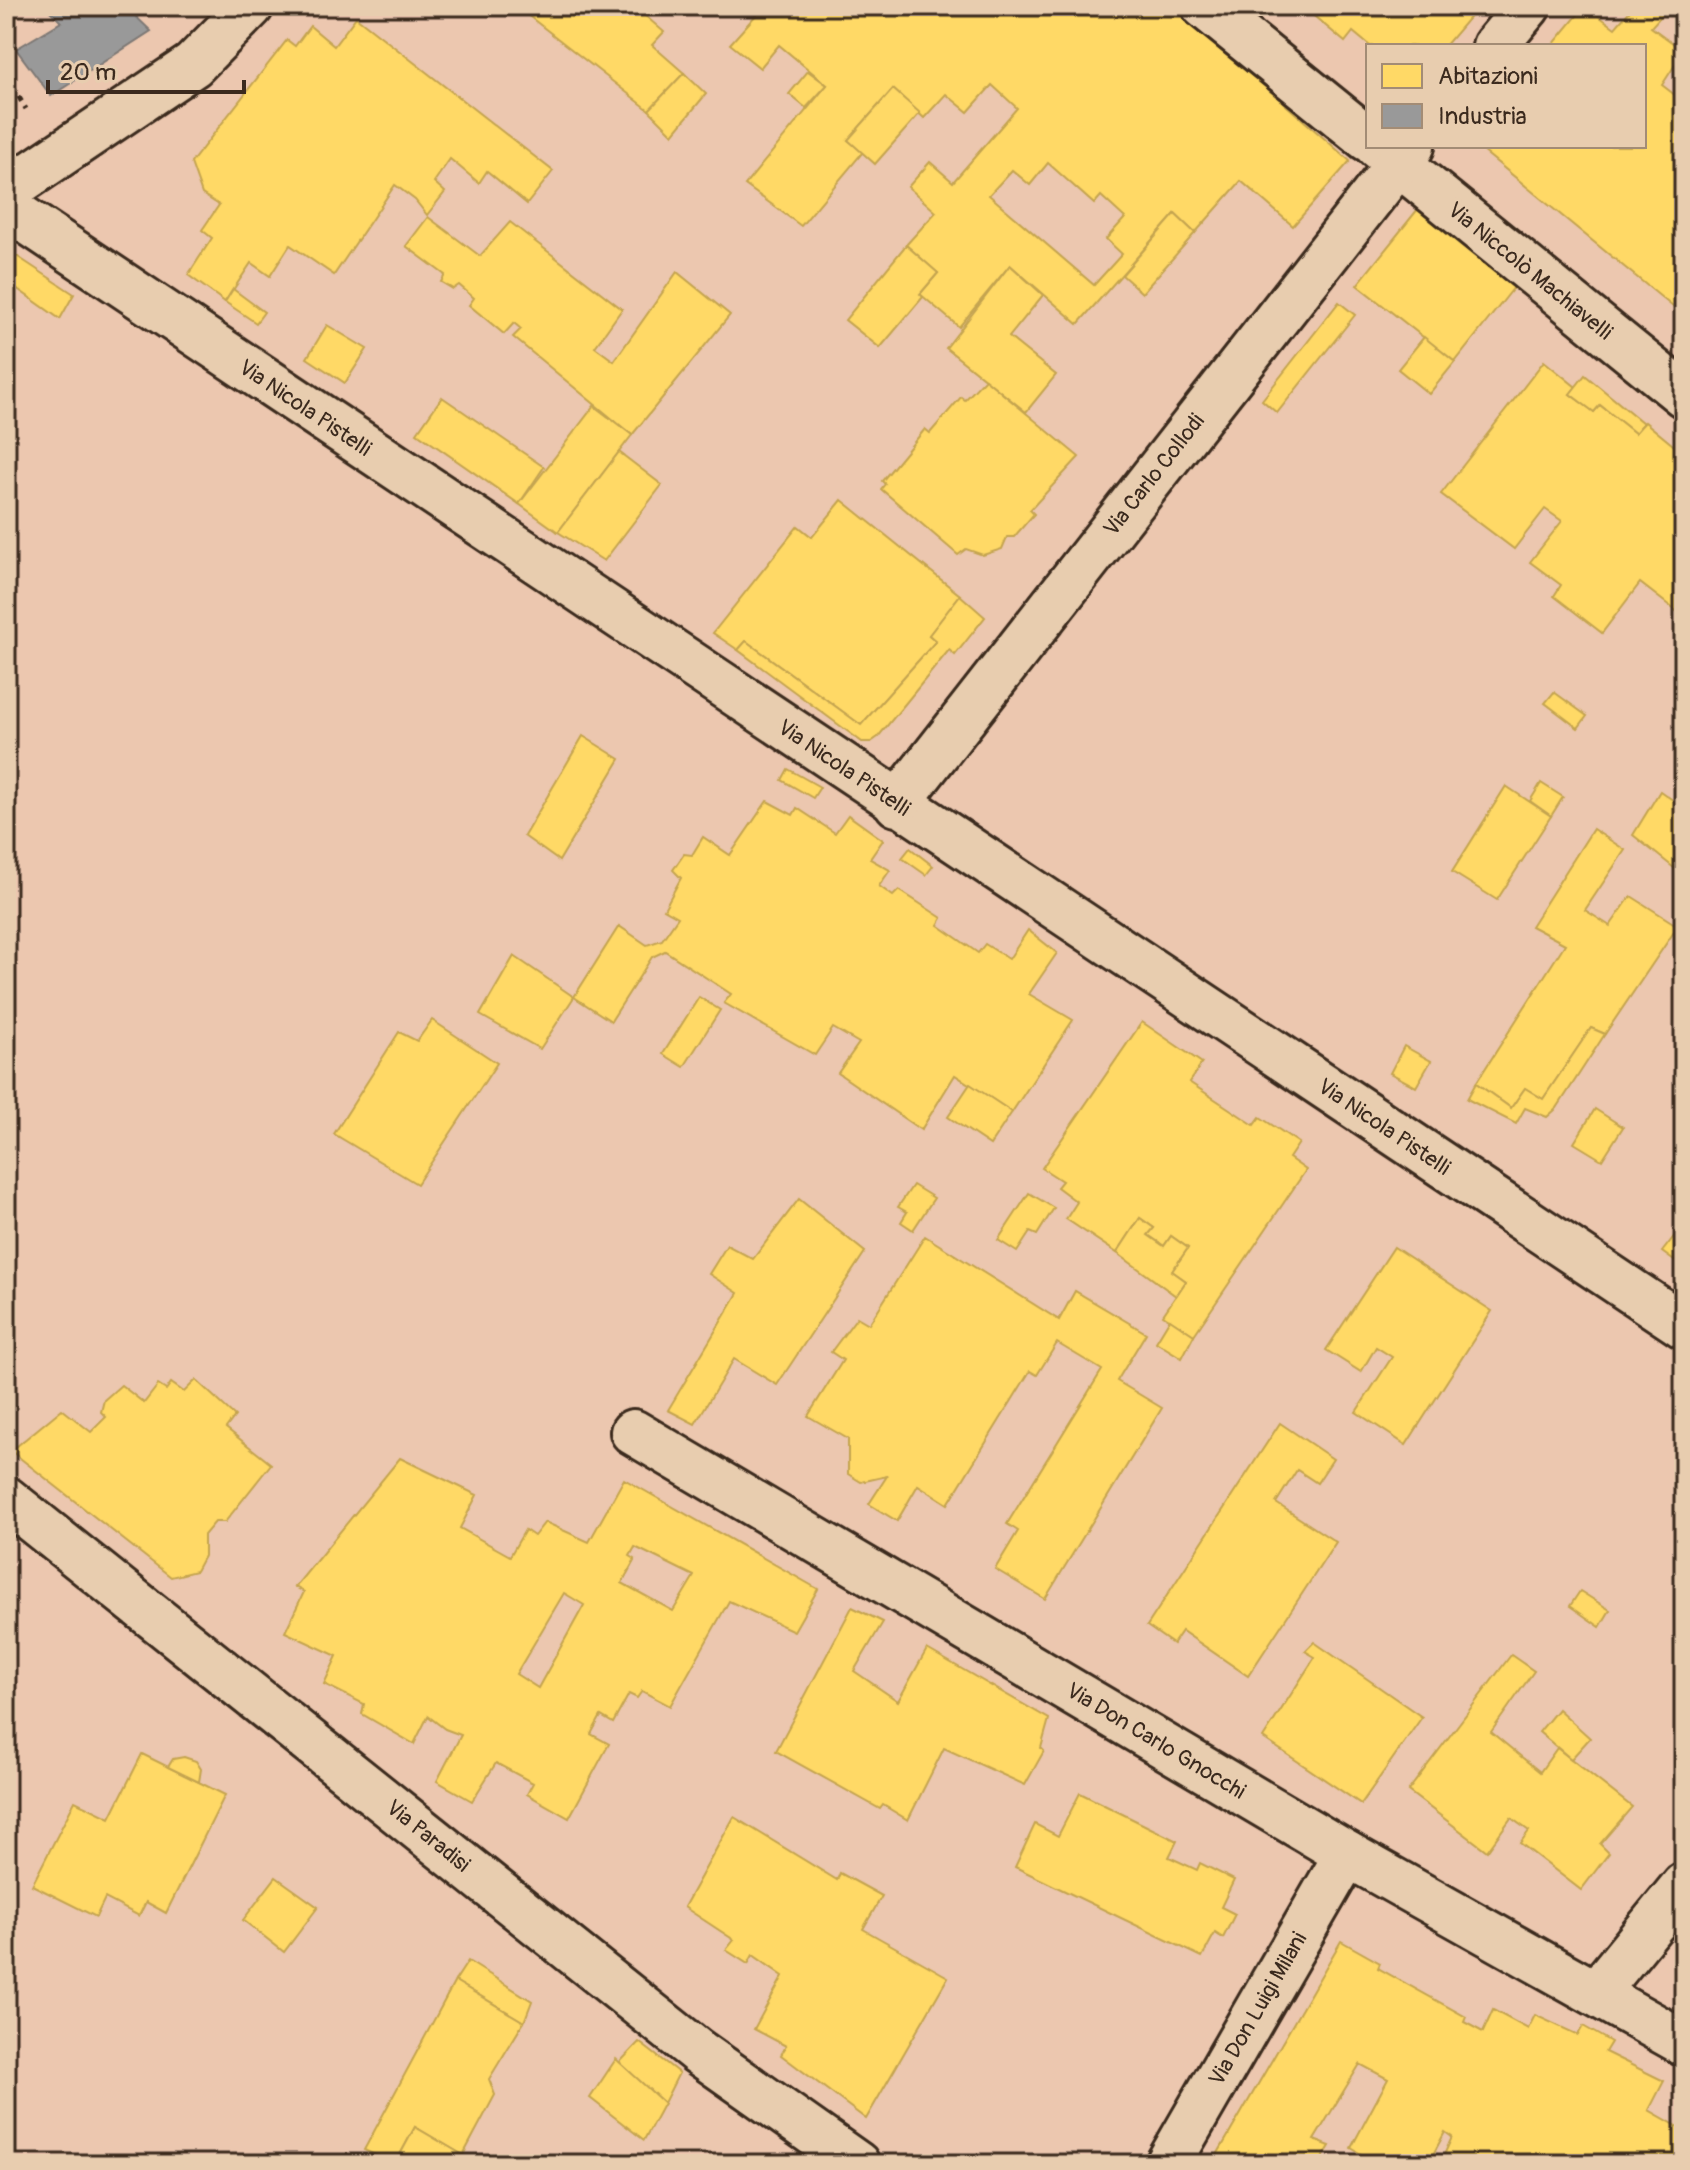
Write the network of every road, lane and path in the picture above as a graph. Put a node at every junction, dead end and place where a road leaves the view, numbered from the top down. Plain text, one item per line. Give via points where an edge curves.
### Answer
1 (251, 6) edge
2 (1204, 6) edge
3 (1528, 6) edge
4 (1497, 44) edge
5 (1366, 130) edge
6 (1389, 148) edge
7 (6, 191) edge
8 (6, 207) edge
9 (1684, 395) edge
10 (897, 804) junction
11 (1684, 1326) edge
12 (633, 1432) dead end
13 (6, 1499) edge
14 (1347, 1854) junction
15 (1684, 1885) edge
16 (1596, 1993) junction
17 (1684, 2043) edge
18 (857, 2164) edge
19 (1168, 2164) edge

1 - 7 street via 193,65
2 - 5 street, Via Niccolò Machiavelli
3 - 4 street
6 - 9 street, Via Niccolò Machiavelli
6 - 10 street, Via Carlo Collodi
8 - 10 street, Via Nicola Pistelli
10 - 11 street, Via Nicola Pistelli
12 - 14 street, Via Don Carlo Gnocchi
13 - 18 street, Via Paradisi via 697,2051
14 - 16 street, Via Don Carlo Gnocchi
14 - 19 street, Via Don Luigi Milani
15 - 16 street
16 - 17 street, Via Don Carlo Gnocchi

